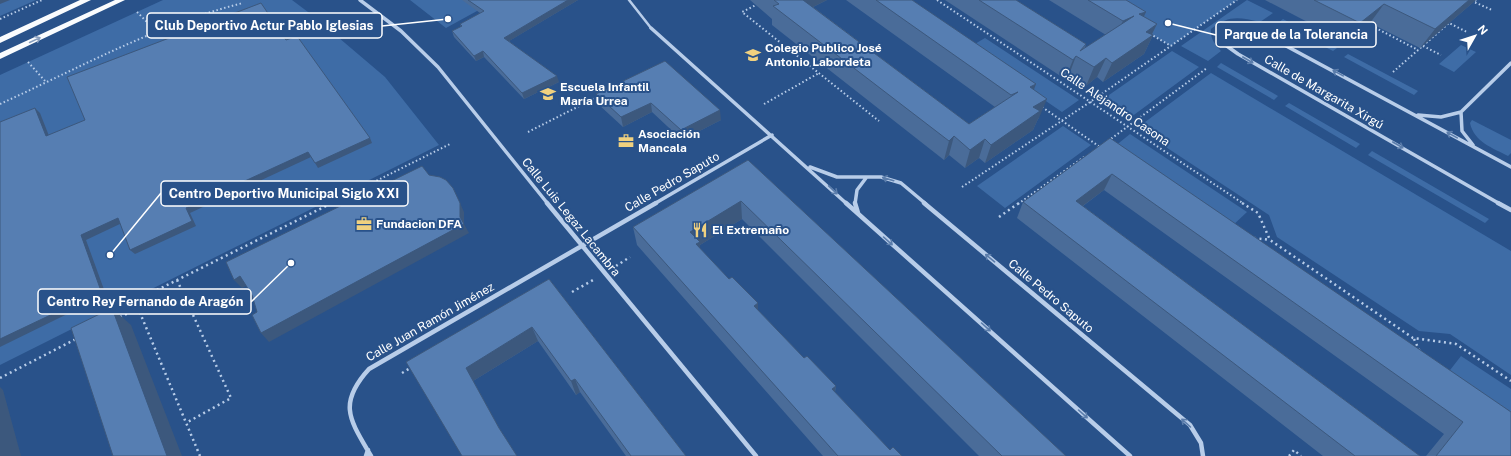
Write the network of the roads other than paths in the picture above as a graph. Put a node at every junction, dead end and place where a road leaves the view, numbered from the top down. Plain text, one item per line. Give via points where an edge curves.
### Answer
1 (87, 0) edge
2 (121, 0) edge
3 (360, 0) edge
4 (629, 0) edge
5 (652, 28) joint
6 (0, 40) edge
7 (0, 56) edge
8 (1511, 63) edge
9 (1461, 112) junction
10 (1414, 114) junction
11 (772, 135) junction
12 (1482, 151) junction
13 (806, 166) junction
14 (1511, 167) edge
15 (866, 178) junction
16 (1511, 210) edge
17 (859, 215) junction
18 (581, 245) junction
19 (368, 450) junction
20 (366, 456) edge
21 (371, 456) edge
22 (756, 456) edge
23 (1130, 456) edge
24 (1203, 456) edge

1 - 6 main road
7 -> 2 main road
3 - 18 street, Calle Luis Legaz Lacambra via 396,26 423,50
4 - 5 lane, Calle Pedro Saputo
5 - 11 street, Calle Pedro Saputo
8 - 9 street
9 - 10 street, Calle de Margarita Xirgú via 1435,117
9 - 12 street, Calle de Margarita Xirgú via 1462,131 1468,140
12 -> 10 street, Calle de Margarita Xirgú
10 -> 16 street, Calle de Margarita Xirgú via 1251,27 1235,25 1223,31 1221,35 1224,44 1238,54
11 - 13 street, Calle Pedro Saputo
11 - 18 street, Calle Pedro Saputo
12 - 14 street, Calle de Margarita Xirgú
13 - 15 street, Calle Pedro Saputo via 837,177
13 -> 17 street, Calle Pedro Saputo
15 - 17 street via 854,193
24 -> 15 street, Calle Pedro Saputo via 1198,436 1190,425 902,183 881,177
17 -> 23 street, Calle Pedro Saputo
18 - 19 street, Calle Juan Ramón Jiménez via 392,355 358,379 352,389 349,412
18 - 22 street, Calle Luis Legaz Lacambra
19 - 20 street
19 - 21 street, Calle Juan Ramón Jiménez

